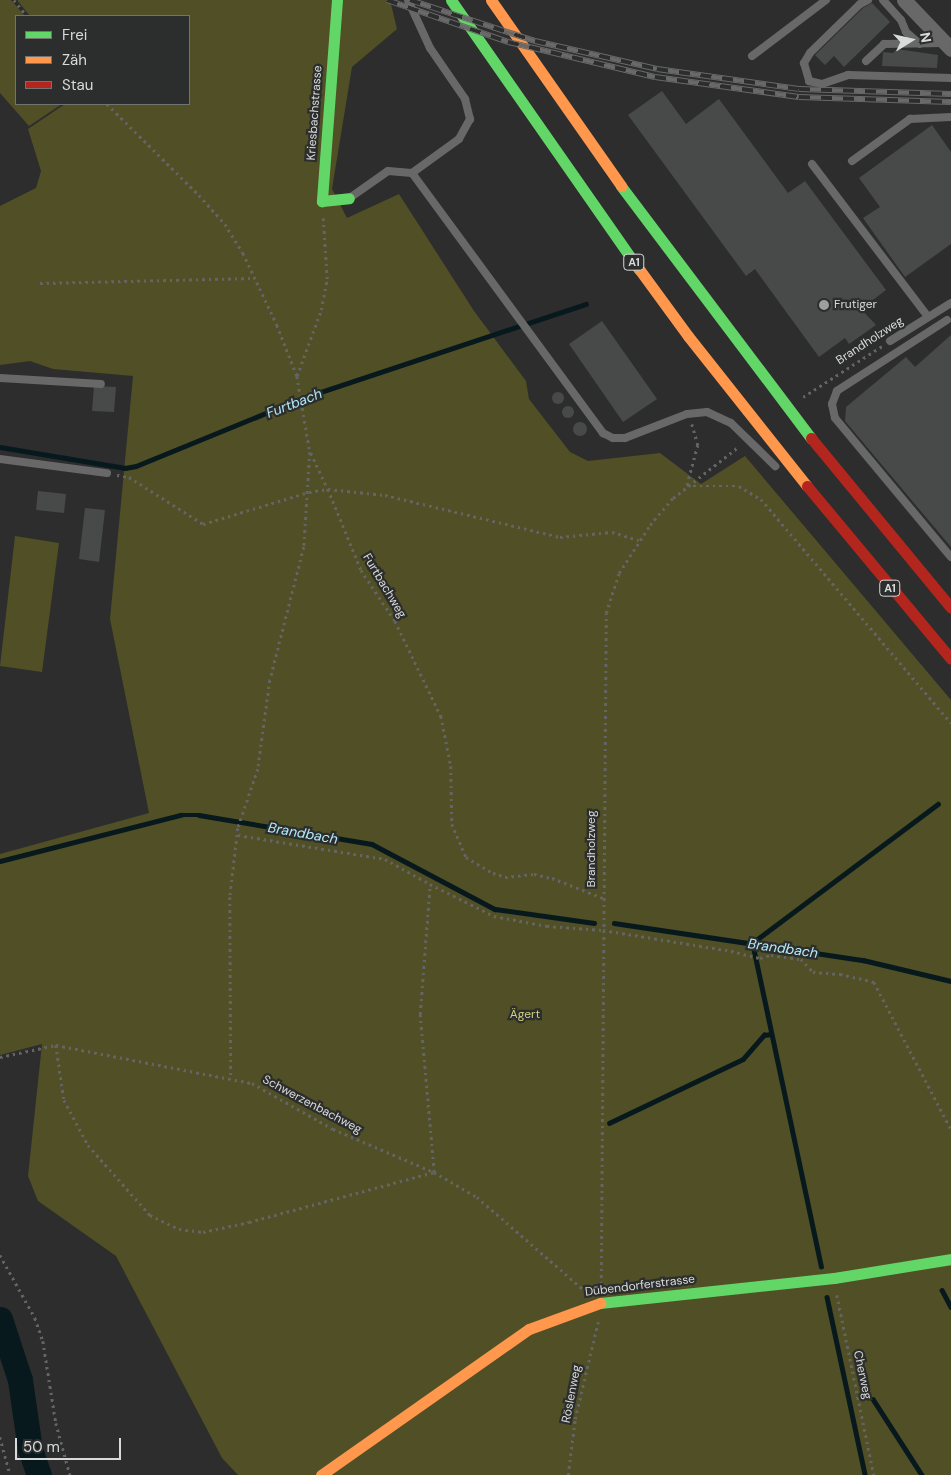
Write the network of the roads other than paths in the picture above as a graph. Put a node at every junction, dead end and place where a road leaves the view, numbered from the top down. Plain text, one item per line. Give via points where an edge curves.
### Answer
1 (337, 0) edge
2 (408, 0) edge
3 (451, 0) edge
4 (491, 0) edge
5 (826, 0) edge
6 (868, 0) edge
7 (882, 0) edge
8 (904, 0) edge
9 (920, 44) junction
10 (948, 46) edge
11 (752, 56) dead end
12 (866, 61) dead end
13 (951, 78) edge
14 (951, 117) edge
15 (852, 161) dead end
16 (812, 164) dead end
17 (412, 173) junction
18 (349, 198) joint
19 (951, 303) edge
20 (928, 317) junction
21 (948, 320) dead end
22 (890, 341) road end
23 (0, 378) edge
24 (101, 384) dead end
25 (0, 458) edge
26 (107, 473) road end
27 (830, 515) junction
28 (951, 557) edge
29 (951, 608) edge
30 (951, 659) edge
31 (951, 1259) edge
32 (321, 1475) edge

1 - 18 main road, Kriesbachstrasse via 322,200
2 - 17 lane via 430,48 465,100 470,118 459,139
3 - 27 main road, A1 via 643,275
4 - 29 main road via 586,139 710,308 833,466
5 - 11 lane
6 - 13 lane via 810,53 804,64 809,80 822,84 848,75
7 - 9 lane via 901,20 906,32
8 - 10 street
9 - 10 lane
9 - 12 lane via 884,44
14 - 15 lane via 910,119
16 - 20 lane
17 - 18 lane via 388,171
17 - 27 lane via 603,433 613,438 625,438 686,414 712,413 730,423
19 - 20 lane, Brandholzweg
20 - 22 lane, Brandholzweg
21 - 28 lane via 837,391 832,404 835,418
23 - 24 lane
25 - 26 lane
27 - 30 main road, A1
31 - 32 main road, Dübendorferstrasse via 834,1278 599,1303 571,1311 529,1329

